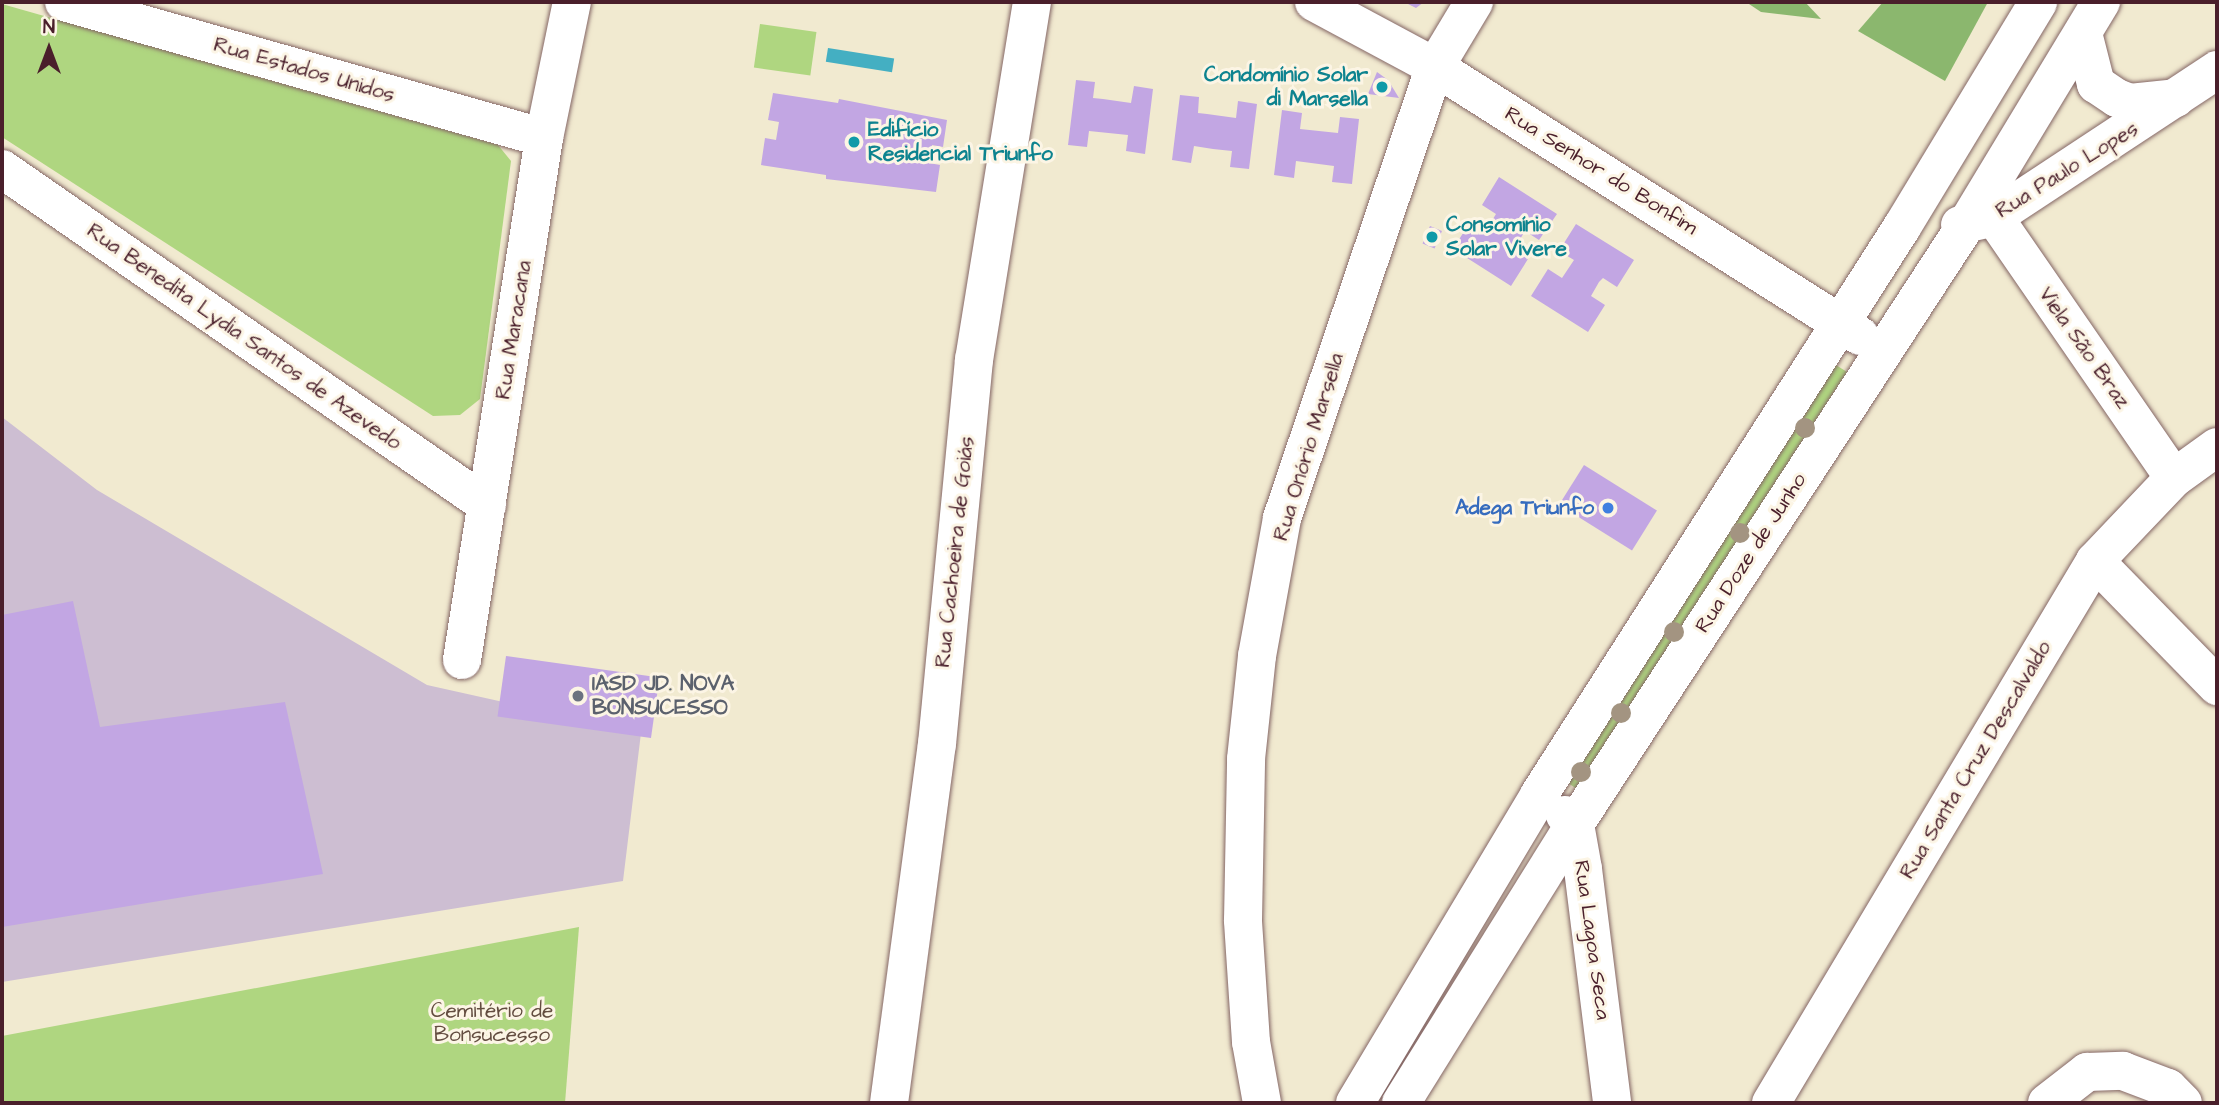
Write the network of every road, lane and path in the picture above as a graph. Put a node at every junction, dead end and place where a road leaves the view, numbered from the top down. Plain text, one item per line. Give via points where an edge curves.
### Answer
1 (64, 2) edge
2 (572, 2) edge
3 (1032, 2) edge
4 (1314, 2) edge
5 (1474, 2) edge
6 (2038, 2) edge
7 (2092, 17) edge
8 (1435, 67) junction
9 (2217, 70) edge
10 (2181, 97) junction
11 (544, 138) junction
12 (2, 169) edge
13 (1980, 221) junction
14 (1902, 227) junction
15 (1840, 323) junction
16 (1883, 351) junction
17 (2217, 447) edge
18 (2174, 478) junction
19 (487, 505) junction
20 (2095, 561) junction
21 (462, 660) dead end
22 (2217, 686) edge
23 (1539, 794) junction
24 (1575, 824) junction
25 (1251, 1042) junction
26 (889, 1103) edge
27 (1262, 1103) edge
28 (1285, 1103) edge
29 (1355, 1103) edge
30 (1401, 1103) edge
31 (1612, 1103) edge
32 (1771, 1103) edge
33 (2047, 1103) edge
34 (2183, 1103) edge

1 - 11 street, Rua Estados Unidos
2 - 11 street, Rua Maracana
3 - 26 street, Rua Cachoeira de Goiás via 974,360 937,744
4 - 8 street, Rua Senhor do Bonfim
5 - 8 street, Rua Onório Marsella
6 - 14 street
7 - 10 street via 2096,83 2130,103
7 - 13 street, Rua Doze de Junho
8 - 15 street, Rua Senhor do Bonfim
8 - 25 street, Rua Onório Marsella via 1282,518 1257,656 1246,759 1243,920
9 - 10 street, Rua Paulo Lopes
10 - 13 street, Rua Paulo Lopes
11 - 19 street, Rua Maracana
12 - 19 street, Rua Benedita Lydia Santos de Azevedo
13 - 14 street
13 - 16 street, Rua Doze de Junho
13 - 18 street, Viela São Braz
14 - 15 street
15 - 16 street, Rua Senhor do Bonfim
15 - 23 street
16 - 24 street, Rua Doze de Junho
17 - 18 street, Rua Santa Cruz Descalvaldo
18 - 20 street, Rua Santa Cruz Descalvaldo
19 - 21 street, Rua Maracana
20 - 22 street
20 - 32 street, Rua Santa Cruz Descalvaldo
23 - 24 street
23 - 29 street
24 - 30 street, Rua Doze de Junho
24 - 31 street, Rua Lagoa Seca
25 - 27 street, Rua Onório Marsella
25 - 28 street
33 - 34 street via 2087,1072 2123,1071 2168,1088

